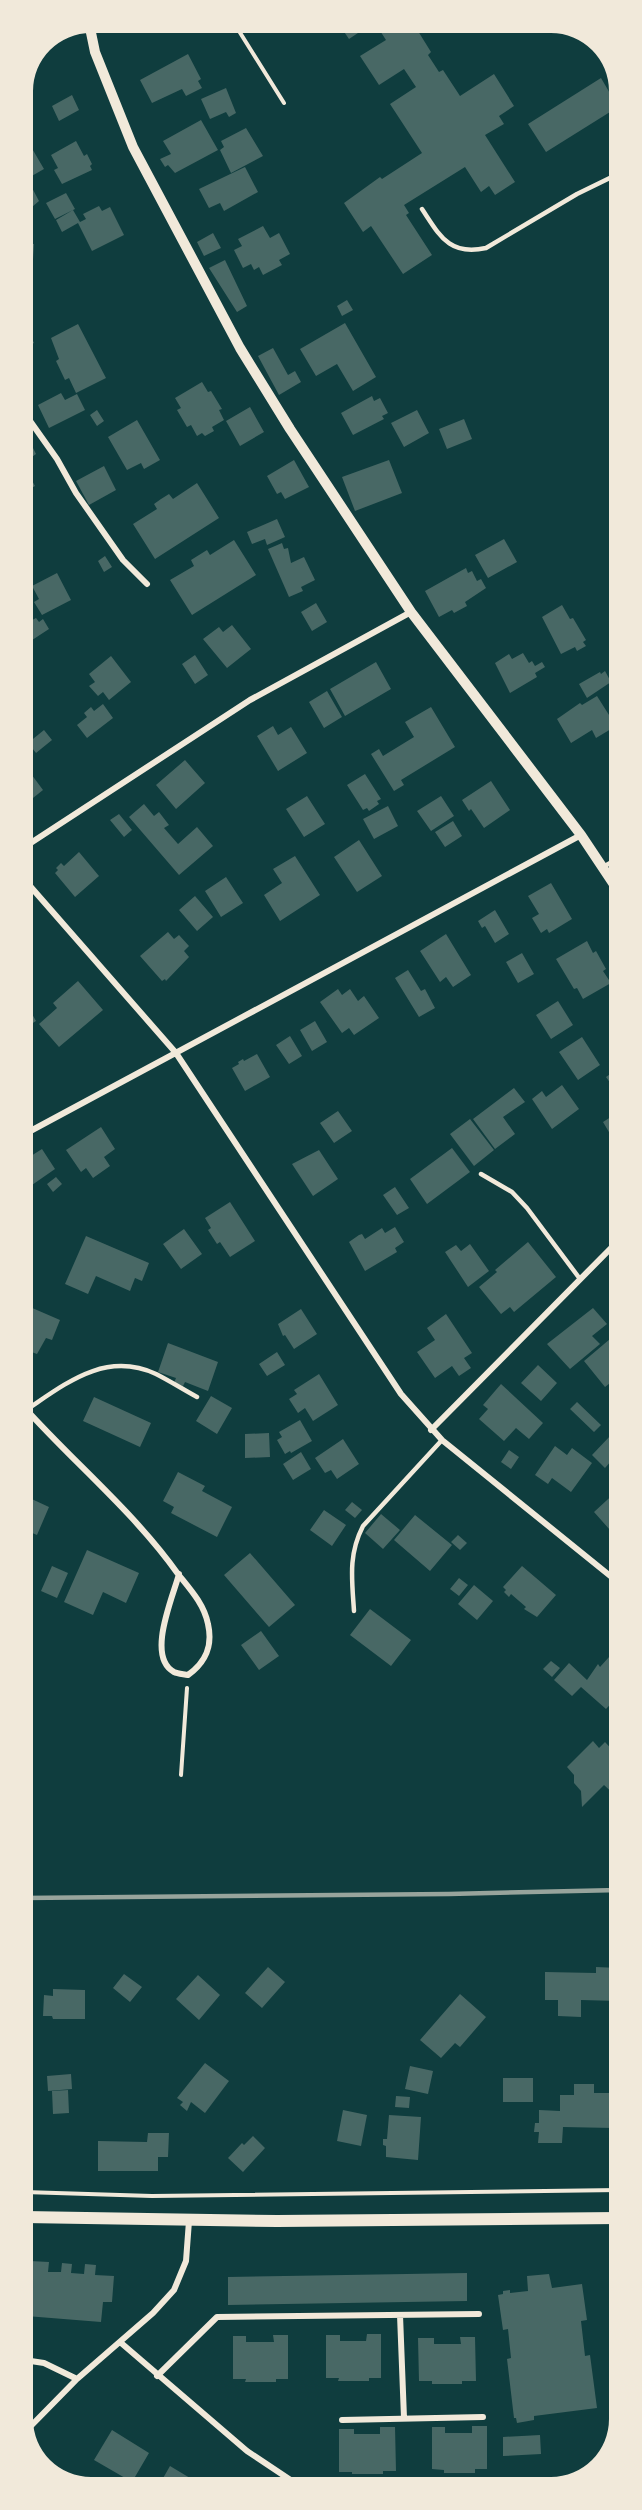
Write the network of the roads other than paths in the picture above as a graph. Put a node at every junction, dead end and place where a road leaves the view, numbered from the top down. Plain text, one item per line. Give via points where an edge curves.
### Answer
1 (91, 33) edge
2 (609, 178) edge
3 (422, 208) dead end
4 (33, 425) edge
5 (147, 584) dead end
6 (411, 612) junction
7 (581, 835) junction
8 (33, 841) edge
9 (609, 864) edge
10 (603, 867) junction
11 (609, 876) edge
12 (33, 889) edge
13 (176, 1053) junction
14 (33, 1131) edge
15 (481, 1174) dead end
16 (609, 1250) edge
17 (580, 1279) junction
18 (197, 1397) dead end
19 (33, 1404) edge
20 (33, 1418) edge
21 (431, 1430) junction
22 (442, 1440) junction
23 (179, 1574) junction
24 (609, 1575) edge
25 (354, 1611) dead end
26 (33, 2217) edge
27 (609, 2218) edge
28 (189, 2221) junction
29 (479, 2314) dead end
30 (400, 2315) junction
31 (120, 2342) junction
32 (33, 2361) edge
33 (157, 2376) junction
34 (77, 2379) junction
35 (483, 2417) dead end
36 (404, 2418) junction
37 (342, 2420) dead end
38 (33, 2423) edge
39 (286, 2477) edge

1 - 6 street via 95,52 134,147 208,290 290,429
2 - 3 lane via 486,248 473,251 447,244
4 - 5 street via 123,560
6 - 7 street
6 - 8 street via 250,700
7 - 10 street
7 - 13 street
9 - 10 lane
10 - 11 street
12 - 13 street
13 - 14 street
13 - 21 street via 401,1394
15 - 17 lane via 512,1192
16 - 17 street
17 - 21 street
18 - 19 lane via 155,1374 124,1367 85,1372
20 - 23 street via 128,1514
21 - 22 street
22 - 24 street
22 - 25 lane via 363,1526 355,1541 351,1556
23 - 23 street via 198,1600 208,1623 210,1643 207,1656 188,1675 174,1672 165,1664 160,1648
26 - 28 main road
27 - 28 main road
28 - 31 street via 186,2261 174,2290
29 - 30 street
30 - 33 street via 217,2317
30 - 36 street
31 - 33 street
31 - 34 street
32 - 34 street
33 - 39 street via 247,2451
34 - 38 street
35 - 36 street
36 - 37 street

